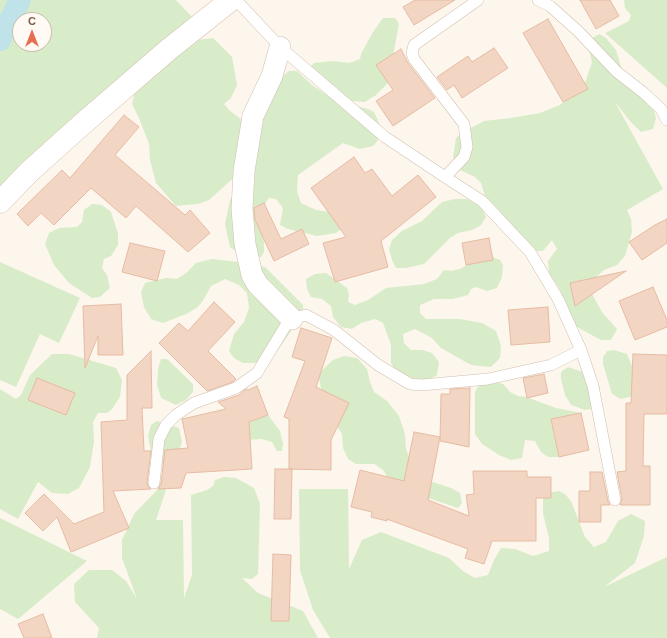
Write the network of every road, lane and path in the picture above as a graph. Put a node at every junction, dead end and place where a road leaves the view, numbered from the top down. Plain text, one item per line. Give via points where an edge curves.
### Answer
1 (231, 0) edge
2 (236, 0) edge
3 (478, 0) edge
4 (538, 0) edge
5 (280, 47) junction
6 (667, 120) edge
7 (445, 177) junction
8 (0, 202) edge
9 (292, 319) junction
10 (581, 350) junction
11 (154, 483) dead end
12 (615, 500) dead end

1 - 8 street via 168,50 79,127
2 - 5 lane
3 - 7 lane via 414,45 412,53 464,124 468,147 464,157
4 - 6 lane via 550,6 578,31 617,72 660,109
5 - 7 lane via 385,137
5 - 9 street via 272,76 253,116 244,171 242,209 245,244 252,275 258,285
7 - 10 lane via 482,201 530,252 558,299
9 - 10 lane via 306,315 334,330 378,365 410,384 488,379 550,365
9 - 11 lane via 257,373 236,388 194,403 166,425 159,439
10 - 12 lane via 593,386

